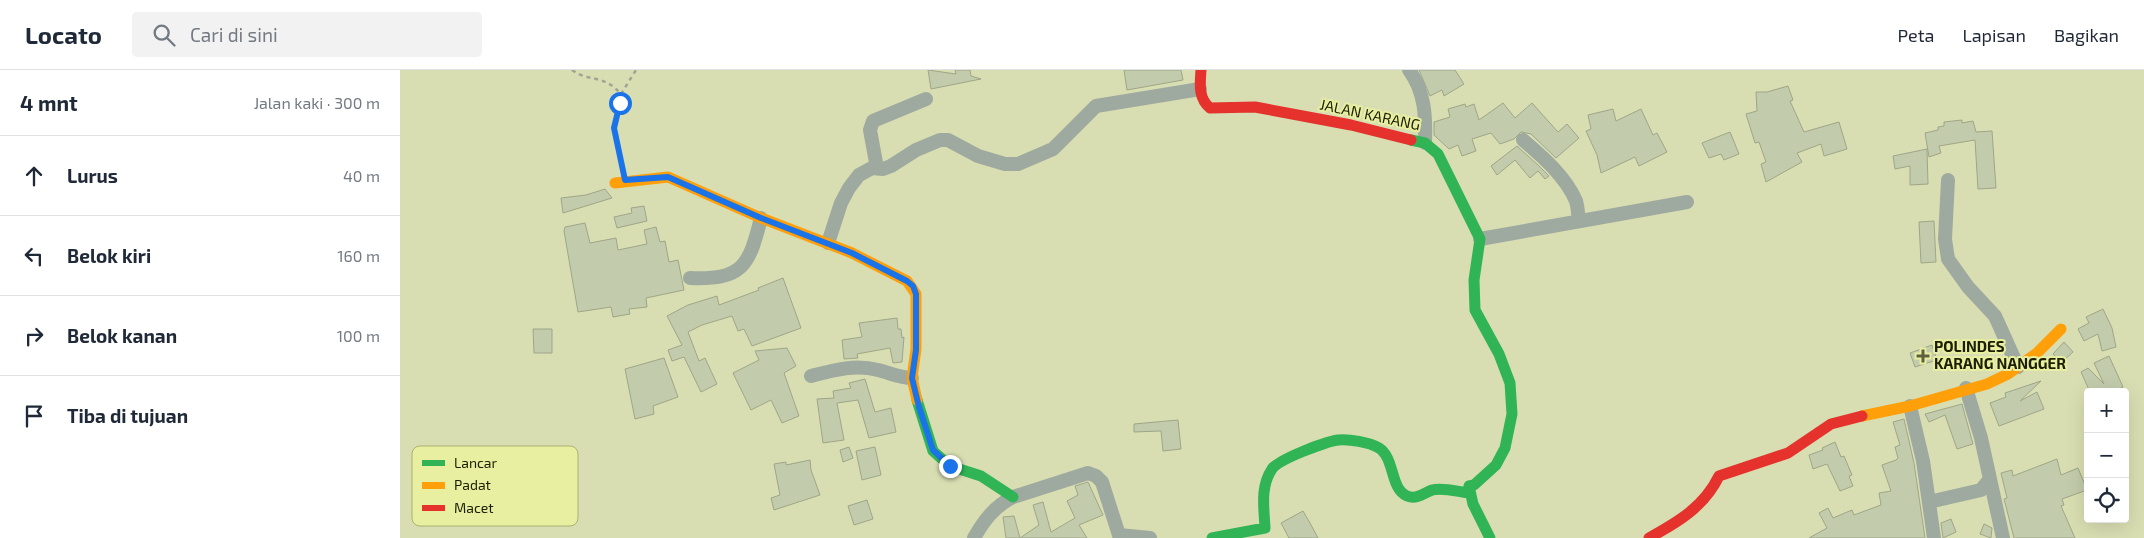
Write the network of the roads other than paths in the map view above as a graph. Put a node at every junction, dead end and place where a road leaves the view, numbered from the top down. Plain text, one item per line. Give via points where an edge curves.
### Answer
1 (1201, 70) edge
2 (1409, 70) edge
3 (1200, 89) junction
4 (926, 99) dead end
5 (1523, 140) dead end
6 (1425, 143) junction
7 (877, 168) junction
8 (1948, 180) dead end
9 (620, 181) road end
10 (1687, 202) dead end
11 (761, 218) junction
12 (1579, 221) junction
13 (1480, 239) junction
14 (828, 243) junction
15 (690, 278) dead end
16 (2061, 329) dead end
17 (2018, 367) junction
18 (811, 376) dead end
19 (912, 378) junction
20 (1966, 388) junction
21 (1910, 406) junction
22 (1990, 479) junction
23 (1470, 493) junction
24 (1013, 497) junction
25 (1929, 502) junction
26 (1266, 533) edge
27 (974, 538) edge
28 (1150, 538) edge
29 (1212, 538) edge
30 (1490, 538) edge
31 (1649, 538) edge
32 (1934, 538) edge
33 (2003, 538) edge

1 - 3 street
2 - 6 street via 1420,88
3 - 6 street, JALAN KARANG via 1204,103 1210,108 1255,107 1351,124
3 - 7 street via 1096,106 1053,149 1018,164 1005,164 978,156 948,140 940,140 891,166
4 - 7 street via 873,121 870,130
5 - 12 street via 1539,153 1567,186 1576,202
6 - 13 street, JALAN KARANG via 1438,154
7 - 14 street via 859,175 849,188
8 - 17 street via 1945,239 1948,258 1968,287 1995,316
9 - 11 street via 668,177
10 - 12 street
11 - 14 street
11 - 15 street via 754,247 743,266 734,273 715,279
12 - 13 street
13 - 23 street via 1474,280 1475,310 1499,354 1510,383 1512,414 1500,459 1474,485 1469,486
14 - 19 street via 913,286 916,294 916,350
16 - 17 street via 2038,353
17 - 20 street via 1987,384
18 - 19 street via 845,367
19 - 24 street via 933,450 950,466 980,476
20 - 21 street
20 - 22 street
21 - 25 street
21 - 31 street via 1831,424 1788,453 1719,476 1708,498 1695,510
22 - 25 street via 1981,490
22 - 33 street
23 - 26 street via 1439,489 1408,497 1401,492 1386,456 1379,448 1351,440 1337,440 1290,457 1273,467 1263,488
23 - 30 street
24 - 27 street via 989,515
24 - 28 street via 1088,473 1102,482 1119,535
25 - 32 street
26 - 29 street

